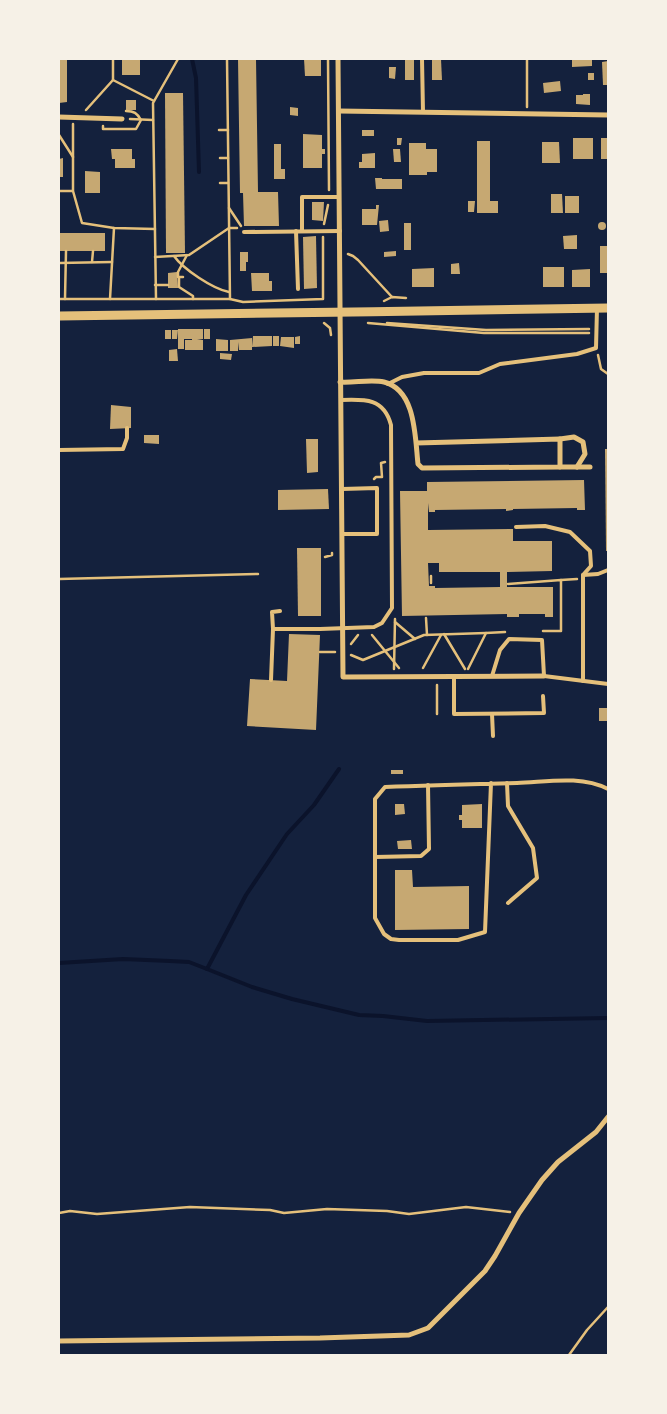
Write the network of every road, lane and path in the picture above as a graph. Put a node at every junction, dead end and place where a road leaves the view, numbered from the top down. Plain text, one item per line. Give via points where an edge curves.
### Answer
1 (113, 59) edge
2 (178, 59) edge
3 (228, 59) edge
4 (328, 59) edge
5 (338, 59) edge
6 (422, 59) edge
7 (527, 59) edge
8 (113, 80) junction
9 (154, 101) junction
10 (86, 110) dead end
11 (125, 111) dead end
12 (338, 111) junction
13 (423, 112) junction
14 (526, 114) junction
15 (608, 115) edge
16 (59, 118) edge
17 (74, 118) junction
18 (122, 119) joint
19 (141, 120) junction
20 (153, 120) junction
21 (219, 130) dead end
22 (228, 130) junction
23 (59, 135) edge
24 (73, 157) junction
25 (220, 158) dead end
26 (228, 158) junction
27 (220, 183) dead end
28 (228, 183) junction
29 (73, 190) junction
30 (59, 191) edge
31 (329, 197) junction
32 (340, 197) junction
33 (229, 207) junction
34 (114, 228) junction
35 (229, 228) junction
36 (155, 229) junction
37 (243, 229) junction
38 (340, 230) junction
39 (296, 231) junction
40 (302, 231) junction
41 (323, 231) junction
42 (66, 251) dead end
43 (93, 251) dead end
44 (348, 254) dead end
45 (187, 255) junction
46 (174, 256) junction
47 (155, 257) junction
48 (92, 262) junction
49 (112, 262) junction
50 (59, 263) edge
51 (65, 263) junction
52 (182, 264) junction
53 (179, 277) junction
54 (183, 277) dead end
55 (155, 285) junction
56 (168, 285) dead end
57 (298, 289) dead end
58 (230, 292) junction
59 (322, 292) junction
60 (328, 292) dead end
61 (392, 297) junction
62 (406, 298) dead end
63 (59, 299) edge
64 (66, 299) junction
65 (110, 299) junction
66 (156, 299) junction
67 (193, 299) junction
68 (230, 299) junction
69 (381, 304) dead end
70 (597, 308) junction
71 (608, 308) edge
72 (341, 312) junction
73 (313, 314) junction
74 (59, 316) edge
75 (370, 318) dead end
76 (365, 319) dead end
77 (597, 331) junction
78 (331, 338) dead end
79 (596, 348) junction
80 (608, 374) edge
81 (340, 382) junction
82 (388, 384) junction
83 (341, 400) junction
84 (127, 428) dead end
85 (560, 439) junction
86 (416, 443) junction
87 (59, 450) edge
88 (385, 453) dead end
89 (560, 467) junction
90 (577, 467) junction
91 (590, 467) dead end
92 (367, 479) dead end
93 (342, 489) junction
94 (516, 527) dead end
95 (342, 534) junction
96 (332, 546) dead end
97 (325, 557) dead end
98 (608, 570) edge
99 (258, 574) dead end
100 (431, 576) dead end
101 (583, 577) junction
102 (59, 579) edge
103 (561, 580) junction
104 (431, 583) dead end
105 (508, 584) dead end
106 (280, 611) dead end
107 (426, 618) dead end
108 (395, 619) junction
109 (390, 625) dead end
110 (343, 628) junction
111 (273, 629) junction
112 (509, 632) dead end
113 (536, 632) dead end
114 (486, 633) junction
115 (443, 634) junction
116 (426, 635) junction
117 (415, 639) junction
118 (395, 647) junction
119 (384, 651) junction
120 (320, 652) dead end
121 (343, 652) junction
122 (351, 654) junction
123 (351, 662) dead end
124 (456, 669) dead end
125 (465, 669) junction
126 (492, 676) junction
127 (544, 676) junction
128 (437, 677) junction
129 (454, 677) junction
130 (271, 680) dead end
131 (583, 681) junction
132 (608, 684) edge
133 (543, 696) dead end
134 (437, 714) dead end
135 (492, 714) junction
136 (493, 736) dead end
137 (491, 783) junction
138 (507, 783) junction
139 (428, 785) junction
140 (608, 788) edge
141 (375, 857) junction
142 (508, 903) dead end
143 (608, 1117) edge
144 (59, 1213) edge
145 (519, 1213) junction
146 (608, 1307) edge
147 (59, 1341) edge
148 (568, 1355) edge

1 - 8 path
2 - 9 path
3 - 22 path
4 - 31 path
5 - 12 street
6 - 13 lane
7 - 14 path
8 - 9 path
8 - 10 path
9 - 20 path
11 - 19 path via 136,112
12 - 13 street
12 - 32 street
13 - 14 street
14 - 15 street
16 - 17 street
17 - 18 street
17 - 24 path
18 - 19 path
19 - 20 path
20 - 36 path
21 - 22 path
22 - 26 path
23 - 24 path
24 - 29 path
25 - 26 path
26 - 28 path
27 - 28 path
28 - 33 path
29 - 30 path
29 - 34 path via 82,223
31 - 32 lane
31 - 40 lane via 302,197
31 - 41 path
32 - 38 street
33 - 35 path
33 - 37 path
34 - 36 path
34 - 49 path
35 - 37 path
35 - 45 path
35 - 58 path
36 - 47 path
37 - 39 lane
38 - 41 lane
38 - 72 street
39 - 40 lane
39 - 57 lane
40 - 41 lane
41 - 59 path
42 - 51 path
43 - 48 path
44 - 61 path via 358,260
45 - 46 path
45 - 52 path
46 - 47 path
46 - 52 path
47 - 55 path
48 - 49 path
48 - 51 path
49 - 65 path
50 - 51 path
51 - 64 path
52 - 53 path
52 - 58 path via 207,282
53 - 54 path
53 - 67 path via 179,287
55 - 56 path
55 - 66 path
58 - 68 path
59 - 60 path
59 - 68 path via 323,298 243,302
61 - 62 path
61 - 69 path
63 - 64 path
64 - 65 path
65 - 66 path
66 - 67 path
67 - 68 path
70 - 71 street
70 - 72 street
70 - 77 lane
72 - 73 street
72 - 81 street
73 - 74 street
73 - 78 path via 313,322 330,328
75 - 77 path via 370,322 457,328
76 - 77 path via 365,323 484,333
77 - 79 lane
79 - 80 path via 601,369
79 - 82 lane via 577,354 500,364 479,373 424,373
81 - 82 street
81 - 83 street
82 - 86 street via 401,392 407,401
83 - 93 street
83 - 110 lane via 375,402 389,415 392,479 392,608 382,623 374,627
84 - 87 lane via 123,449
85 - 86 street
85 - 89 street
85 - 90 street via 574,437 583,442 585,454
86 - 89 street via 418,464 422,468
88 - 92 path via 386,462 381,463 382,477
89 - 90 street
90 - 91 street
93 - 95 street
93 - 95 lane via 377,488 377,534
94 - 101 lane via 545,526 570,532 590,550 591,566
95 - 110 street
96 - 97 path via 332,555
98 - 101 lane
99 - 102 path
100 - 104 path
101 - 103 path
101 - 131 lane
103 - 105 path
103 - 113 path via 561,631
106 - 111 lane via 272,612
107 - 116 path
108 - 109 path
108 - 117 path
108 - 118 path
110 - 111 lane
110 - 121 street
111 - 130 lane
112 - 114 path
114 - 115 path
114 - 125 path via 468,669
115 - 116 path
115 - 125 path
115 - 128 path via 422,669 438,669
116 - 117 path
117 - 118 path
118 - 119 path
118 - 119 path via 395,664
119 - 122 path via 363,660
119 - 122 path via 373,634 358,635 351,643
120 - 121 path
121 - 128 street via 343,678
122 - 123 path
124 - 125 path
126 - 127 street
126 - 127 lane via 500,650 509,639 522,639 542,640
126 - 129 street
127 - 131 lane
128 - 129 street
128 - 134 path
129 - 135 lane via 454,714
131 - 132 lane
133 - 135 lane via 544,713
135 - 136 lane
137 - 138 lane
137 - 139 lane
137 - 141 lane via 485,932 458,940 387,937 375,918
138 - 140 lane via 580,781
138 - 142 lane via 508,806 533,848 537,878
139 - 141 lane via 385,787 375,799
139 - 141 lane via 429,848 422,856
143 - 145 street via 596,1132 558,1162
144 - 145 path via 97,1214 190,1207 284,1213 327,1209 409,1214 466,1207
145 - 147 street via 485,1271 428,1328 409,1335
146 - 148 path

